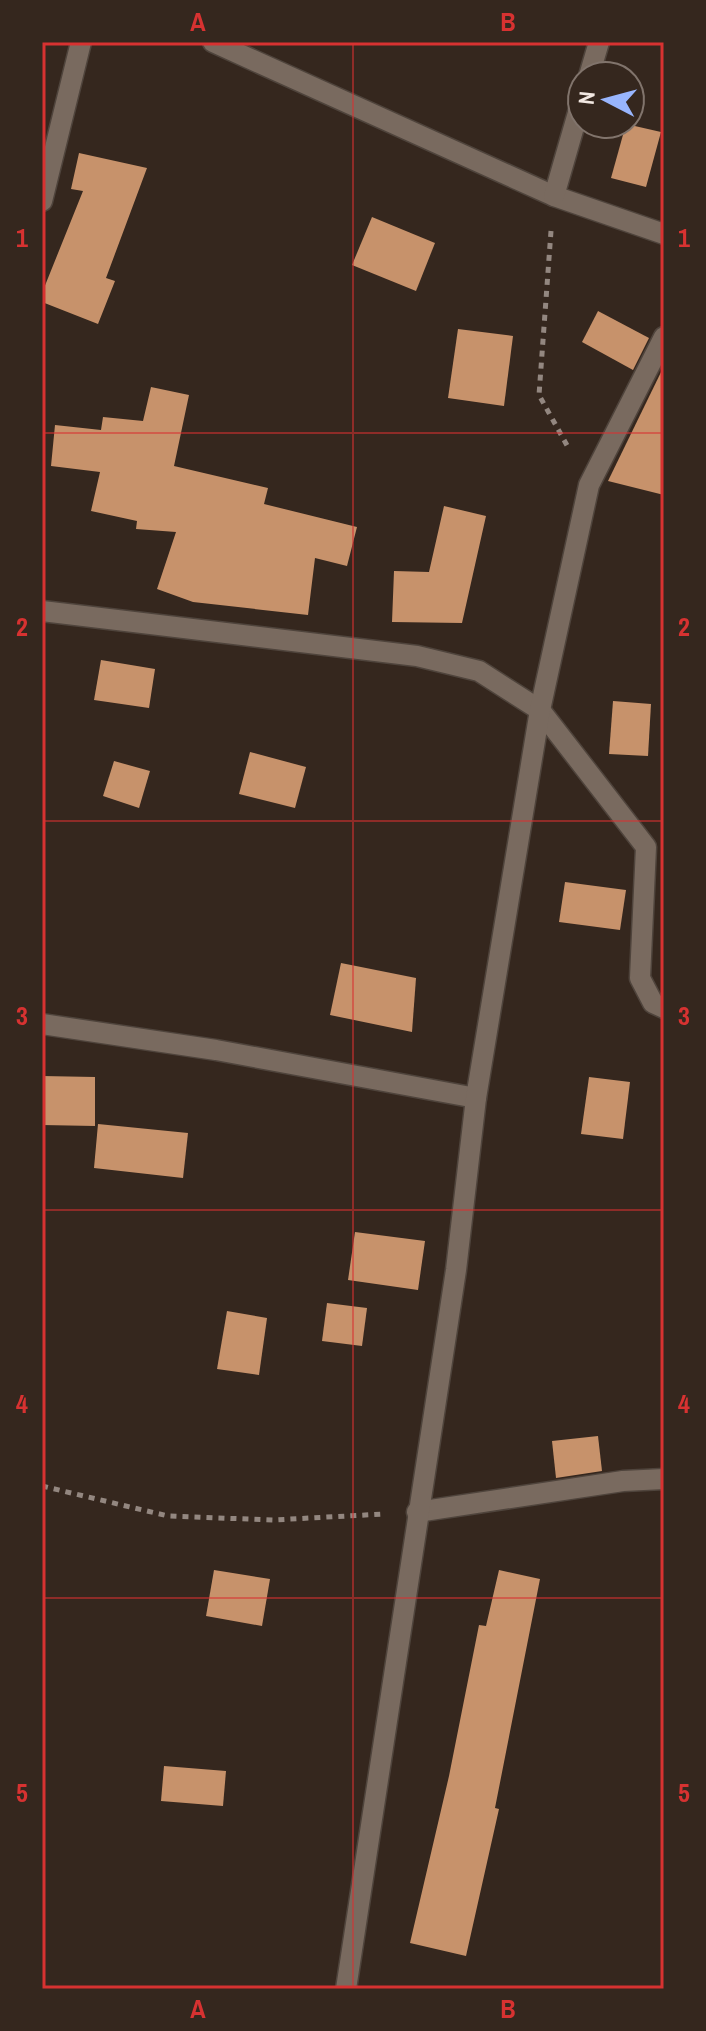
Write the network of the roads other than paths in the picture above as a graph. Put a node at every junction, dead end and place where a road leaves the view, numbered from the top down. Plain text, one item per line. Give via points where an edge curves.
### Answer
1 (81, 42) edge
2 (213, 42) edge
3 (570, 140) edge
4 (554, 196) junction
5 (42, 201) edge
6 (664, 234) edge
7 (664, 337) edge
8 (42, 611) edge
9 (540, 710) junction
10 (664, 1008) edge
11 (42, 1024) edge
12 (476, 1098) junction
13 (664, 1479) edge
14 (417, 1512) junction
15 (346, 1989) edge

1 - 5 street
2 - 4 street
3 - 4 street
4 - 6 street
7 - 9 street via 589,485
8 - 9 street via 417,656 479,671
9 - 10 street via 646,847 640,978 653,1003
9 - 12 street
11 - 12 street
12 - 14 street via 456,1270
13 - 14 street
14 - 15 street

